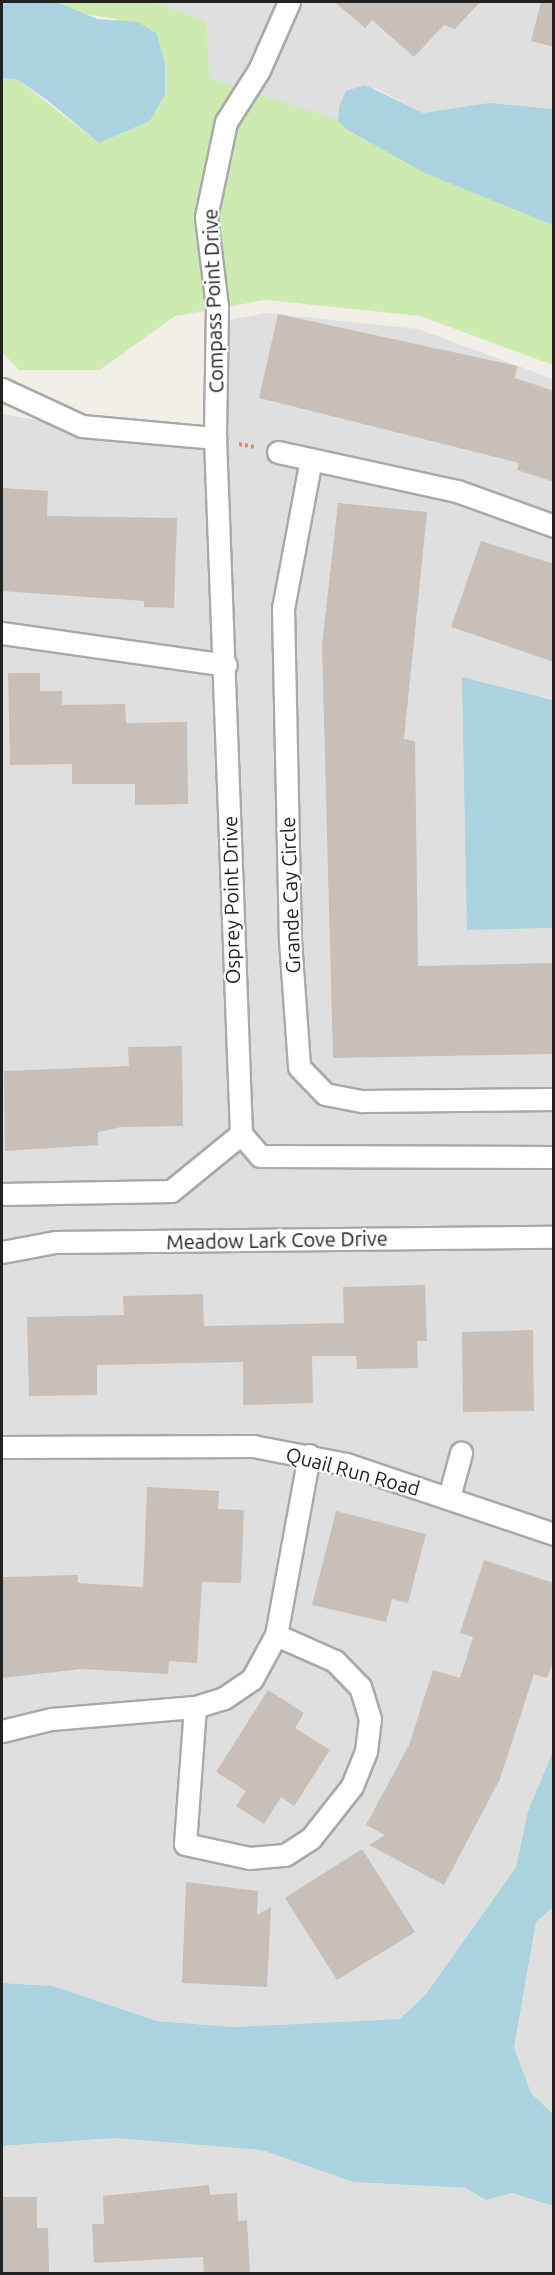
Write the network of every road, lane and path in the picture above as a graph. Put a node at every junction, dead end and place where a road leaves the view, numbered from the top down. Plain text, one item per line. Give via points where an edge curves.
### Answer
1 (290, 2) edge
2 (2, 389) edge
3 (215, 438) junction
4 (278, 452) joint
5 (311, 459) junction
6 (554, 526) edge
7 (2, 633) edge
8 (225, 665) junction
9 (554, 1099) edge
10 (241, 1134) junction
11 (554, 1157) edge
12 (2, 1194) edge
13 (554, 1237) edge
14 (2, 1252) edge
15 (2, 1447) edge
16 (461, 1453) dead end
17 (309, 1455) junction
18 (448, 1497) junction
19 (554, 1534) edge
20 (276, 1635) junction
21 (195, 1707) junction
22 (2, 1731) edge

1 - 3 street, Compass Point Drive via 259,70 226,122 206,217 217,306
2 - 3 street via 82,426
3 - 4 path
3 - 8 street, Osprey Point Drive
4 - 5 street
5 - 6 street via 457,491
5 - 9 street, Grande Cay Circle via 283,608 290,940 299,1067 325,1094 362,1101
7 - 8 street
8 - 10 street, Osprey Point Drive
10 - 11 street via 260,1156
10 - 12 street via 171,1191
13 - 14 street, Meadow Lark Cove Drive via 55,1242
15 - 17 street, Quail Run Road via 222,1443
16 - 18 street
17 - 18 street, Quail Run Road
17 - 20 street
18 - 19 street, Quail Run Road
20 - 21 street via 252,1679 224,1698
20 - 21 street via 335,1661 360,1687 370,1719 366,1751 352,1786 311,1839 285,1855 249,1858 185,1844
21 - 22 street via 51,1719

